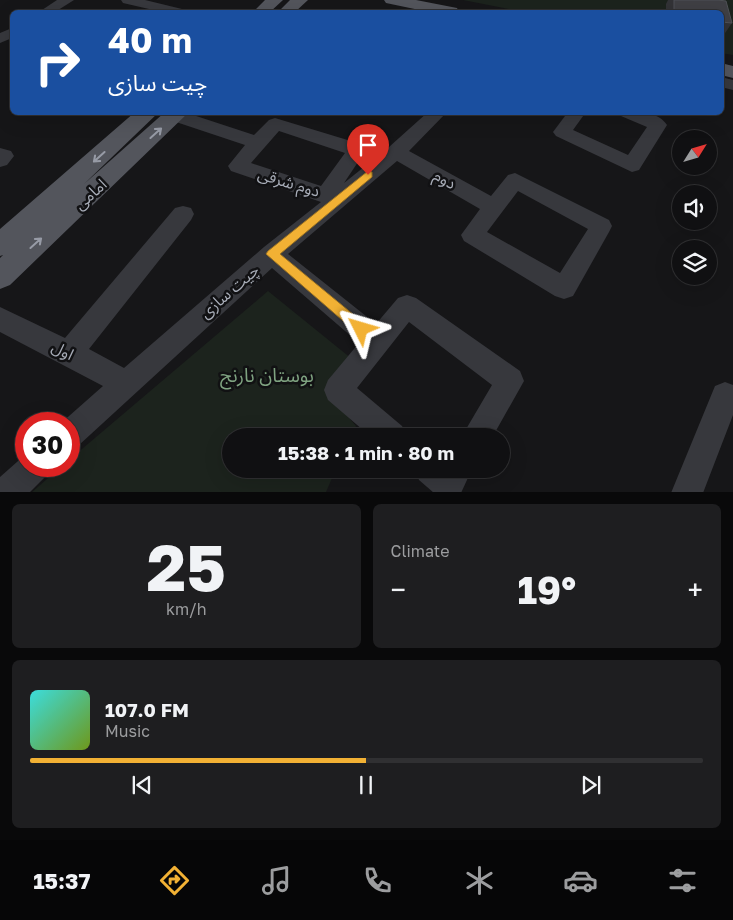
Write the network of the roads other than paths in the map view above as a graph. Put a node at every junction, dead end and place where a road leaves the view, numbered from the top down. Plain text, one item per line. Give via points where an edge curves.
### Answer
1 (67, 0) edge
2 (128, 0) edge
3 (275, 0) edge
4 (300, 0) edge
5 (392, 0) edge
6 (50, 10) edge
7 (169, 10) edge
8 (263, 10) edge
9 (288, 10) edge
10 (441, 10) edge
11 (146, 115) edge
12 (177, 115) edge
13 (181, 115) edge
14 (436, 115) edge
15 (575, 115) edge
16 (634, 115) edge
17 (258, 143) junction
18 (396, 152) junction
19 (0, 155) edge
20 (0, 160) edge
21 (494, 207) junction
22 (183, 214) dead end
23 (0, 245) edge
24 (272, 254) junction
25 (0, 276) edge
26 (0, 320) edge
27 (376, 341) junction
28 (70, 353) junction
29 (124, 383) junction
30 (733, 401) edge
31 (80, 424) edge
32 (383, 428) edge
33 (482, 428) edge
34 (22, 477) edge
35 (441, 478) edge
36 (452, 478) edge
37 (6, 492) edge
38 (687, 492) edge

1 - 6 street
2 - 7 street
3 - 8 main road
4 - 9 main road
5 - 10 main road
11 -> 23 main road, امامی
25 -> 12 main road, امامی
13 - 17 street, دوم شرقی
14 - 18 street, چیت سازی
15 - 16 street via 562,132 632,165 658,125
17 - 17 street, دوم شرقی via 275,124 357,150 326,195 238,166
18 - 21 street, دوم
18 - 24 street, چیت سازی
19 - 20 street via 4,156
21 - 21 street via 515,180 601,226 564,288 472,235
22 - 28 street
24 - 27 street
24 - 29 street, چیت سازی
26 - 28 street, اول
27 - 32 street via 338,390
27 - 33 street via 407,306 510,381
28 - 29 street, اول
29 - 31 street, چیت سازی
30 - 38 street via 725,396
34 - 37 street
35 - 36 street via 448,484

